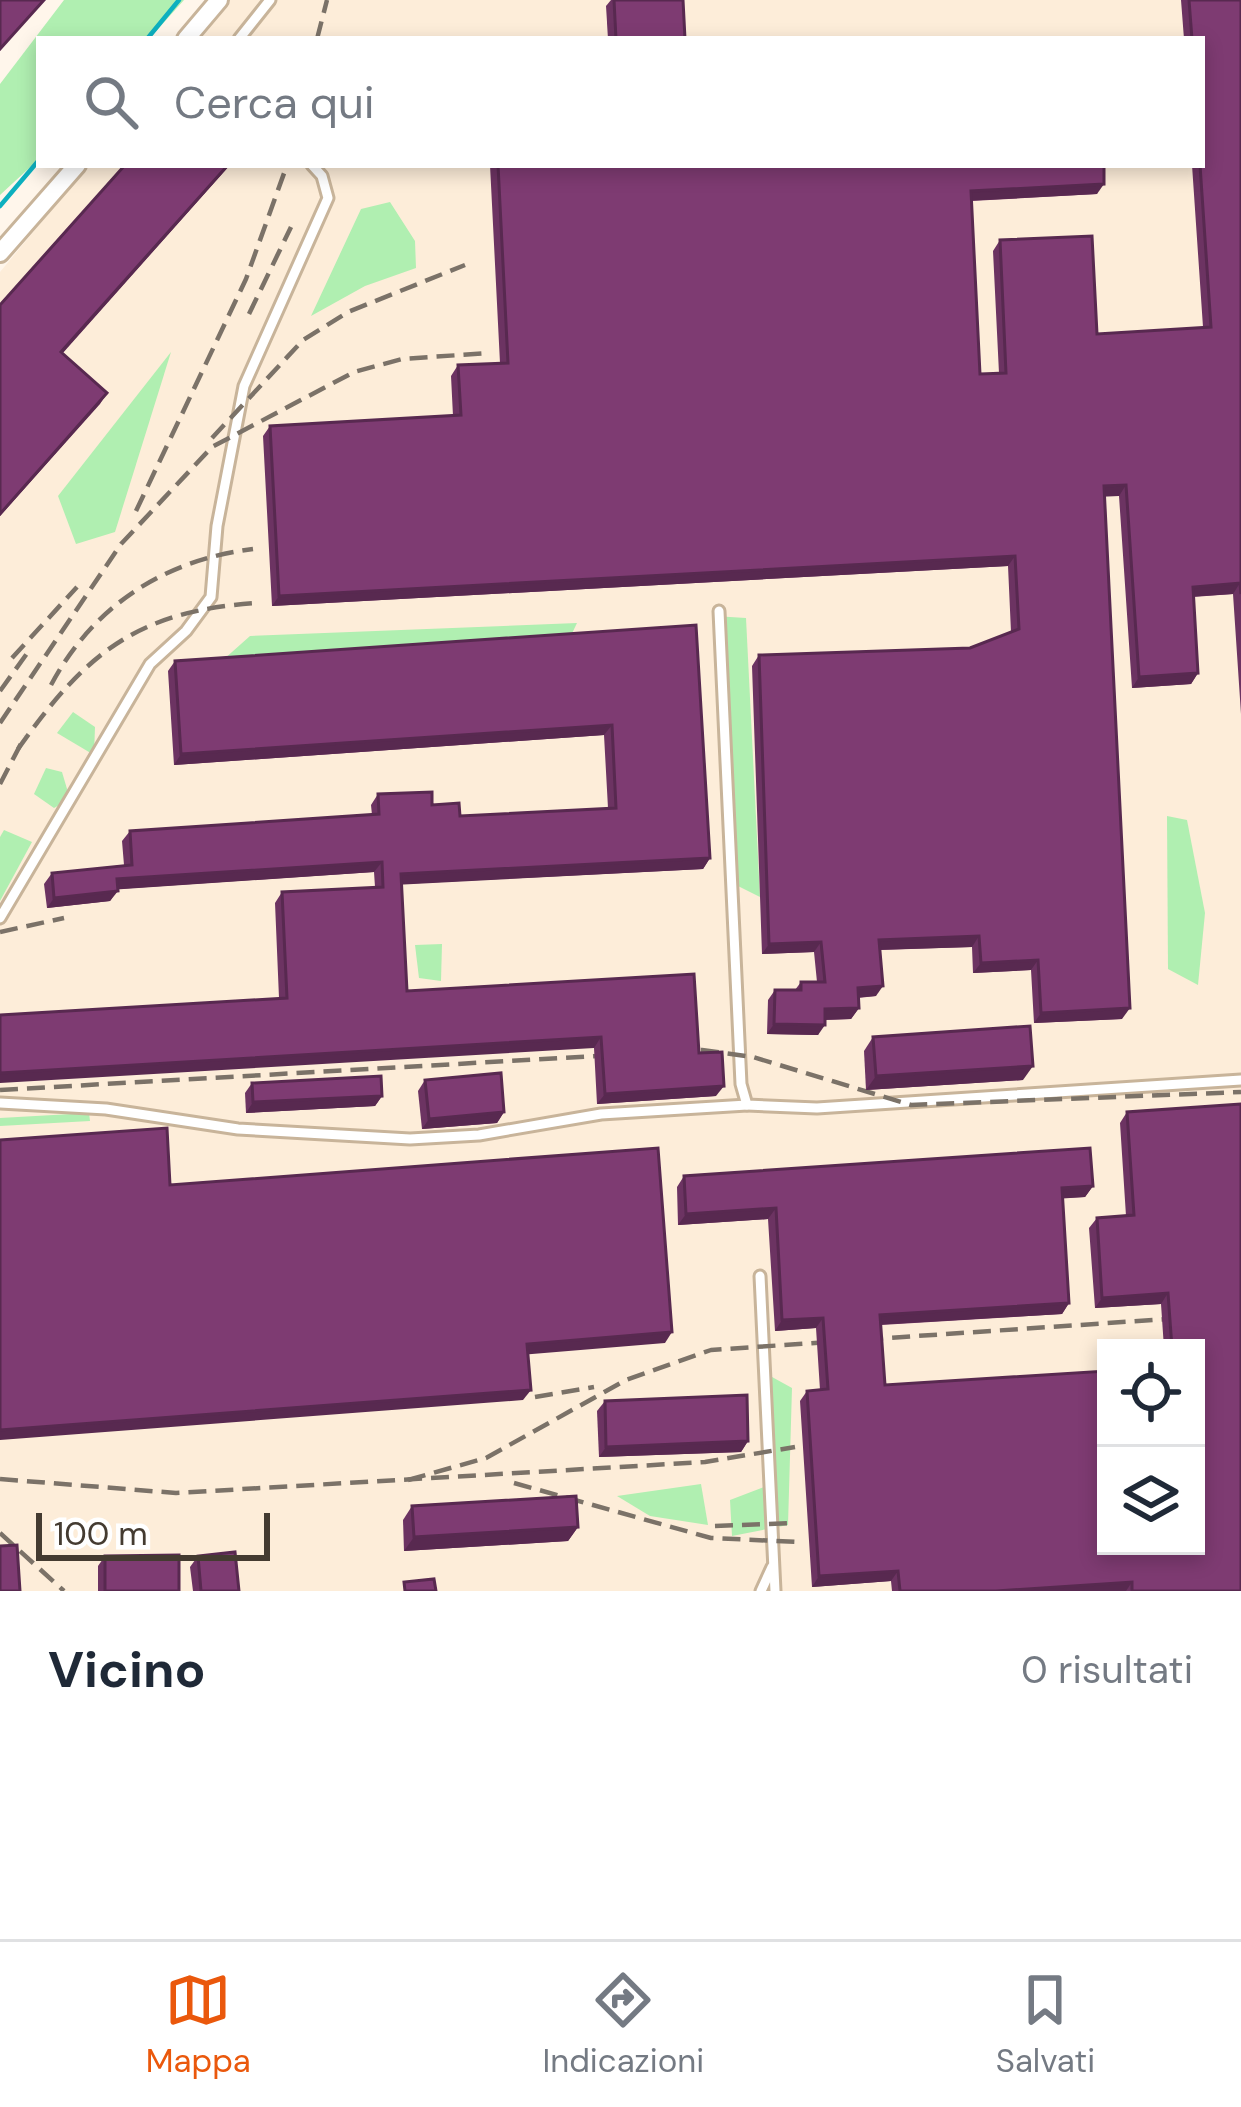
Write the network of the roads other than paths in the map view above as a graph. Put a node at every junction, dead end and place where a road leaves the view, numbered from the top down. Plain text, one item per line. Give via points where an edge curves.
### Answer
1 (219, 0) edge
2 (270, 0) edge
3 (189, 36) edge
4 (241, 36) edge
5 (73, 168) edge
6 (314, 168) edge
7 (0, 254) edge
8 (719, 611) dead end
9 (0, 919) edge
10 (1241, 1079) edge
11 (0, 1103) edge
12 (747, 1105) junction
13 (760, 1276) dead end
14 (774, 1562) junction
15 (761, 1591) edge
16 (775, 1591) edge

1 - 3 street
2 - 4 lane
5 - 7 street
6 - 9 lane via 328,198 244,386 211,597 150,664
8 - 12 lane
10 - 12 lane via 817,1108
11 - 12 lane via 374,1139
13 - 14 lane
14 - 15 lane
14 - 16 lane

